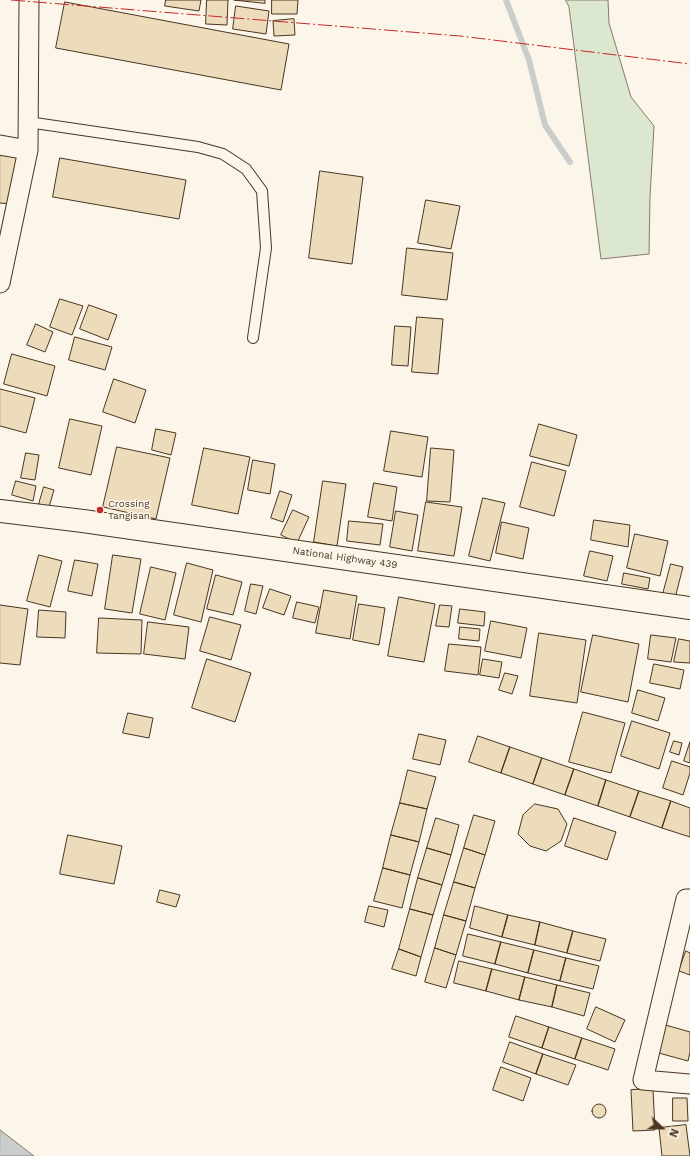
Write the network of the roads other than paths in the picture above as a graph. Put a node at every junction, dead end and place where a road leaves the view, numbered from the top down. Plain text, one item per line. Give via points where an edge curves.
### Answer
1 (29, 0) edge
2 (28, 122) junction
3 (0, 145) edge
4 (28, 150) junction
5 (0, 283) edge
6 (253, 338) dead end
7 (0, 511) edge
8 (690, 608) edge
9 (690, 899) edge
10 (690, 1084) edge

1 - 2 street
2 - 4 street
2 - 6 lane via 198,147 223,154 246,169 262,190 266,248
3 - 4 street
4 - 5 street
7 - 8 main road, National Highway 439
9 - 10 street via 686,899 643,1080

